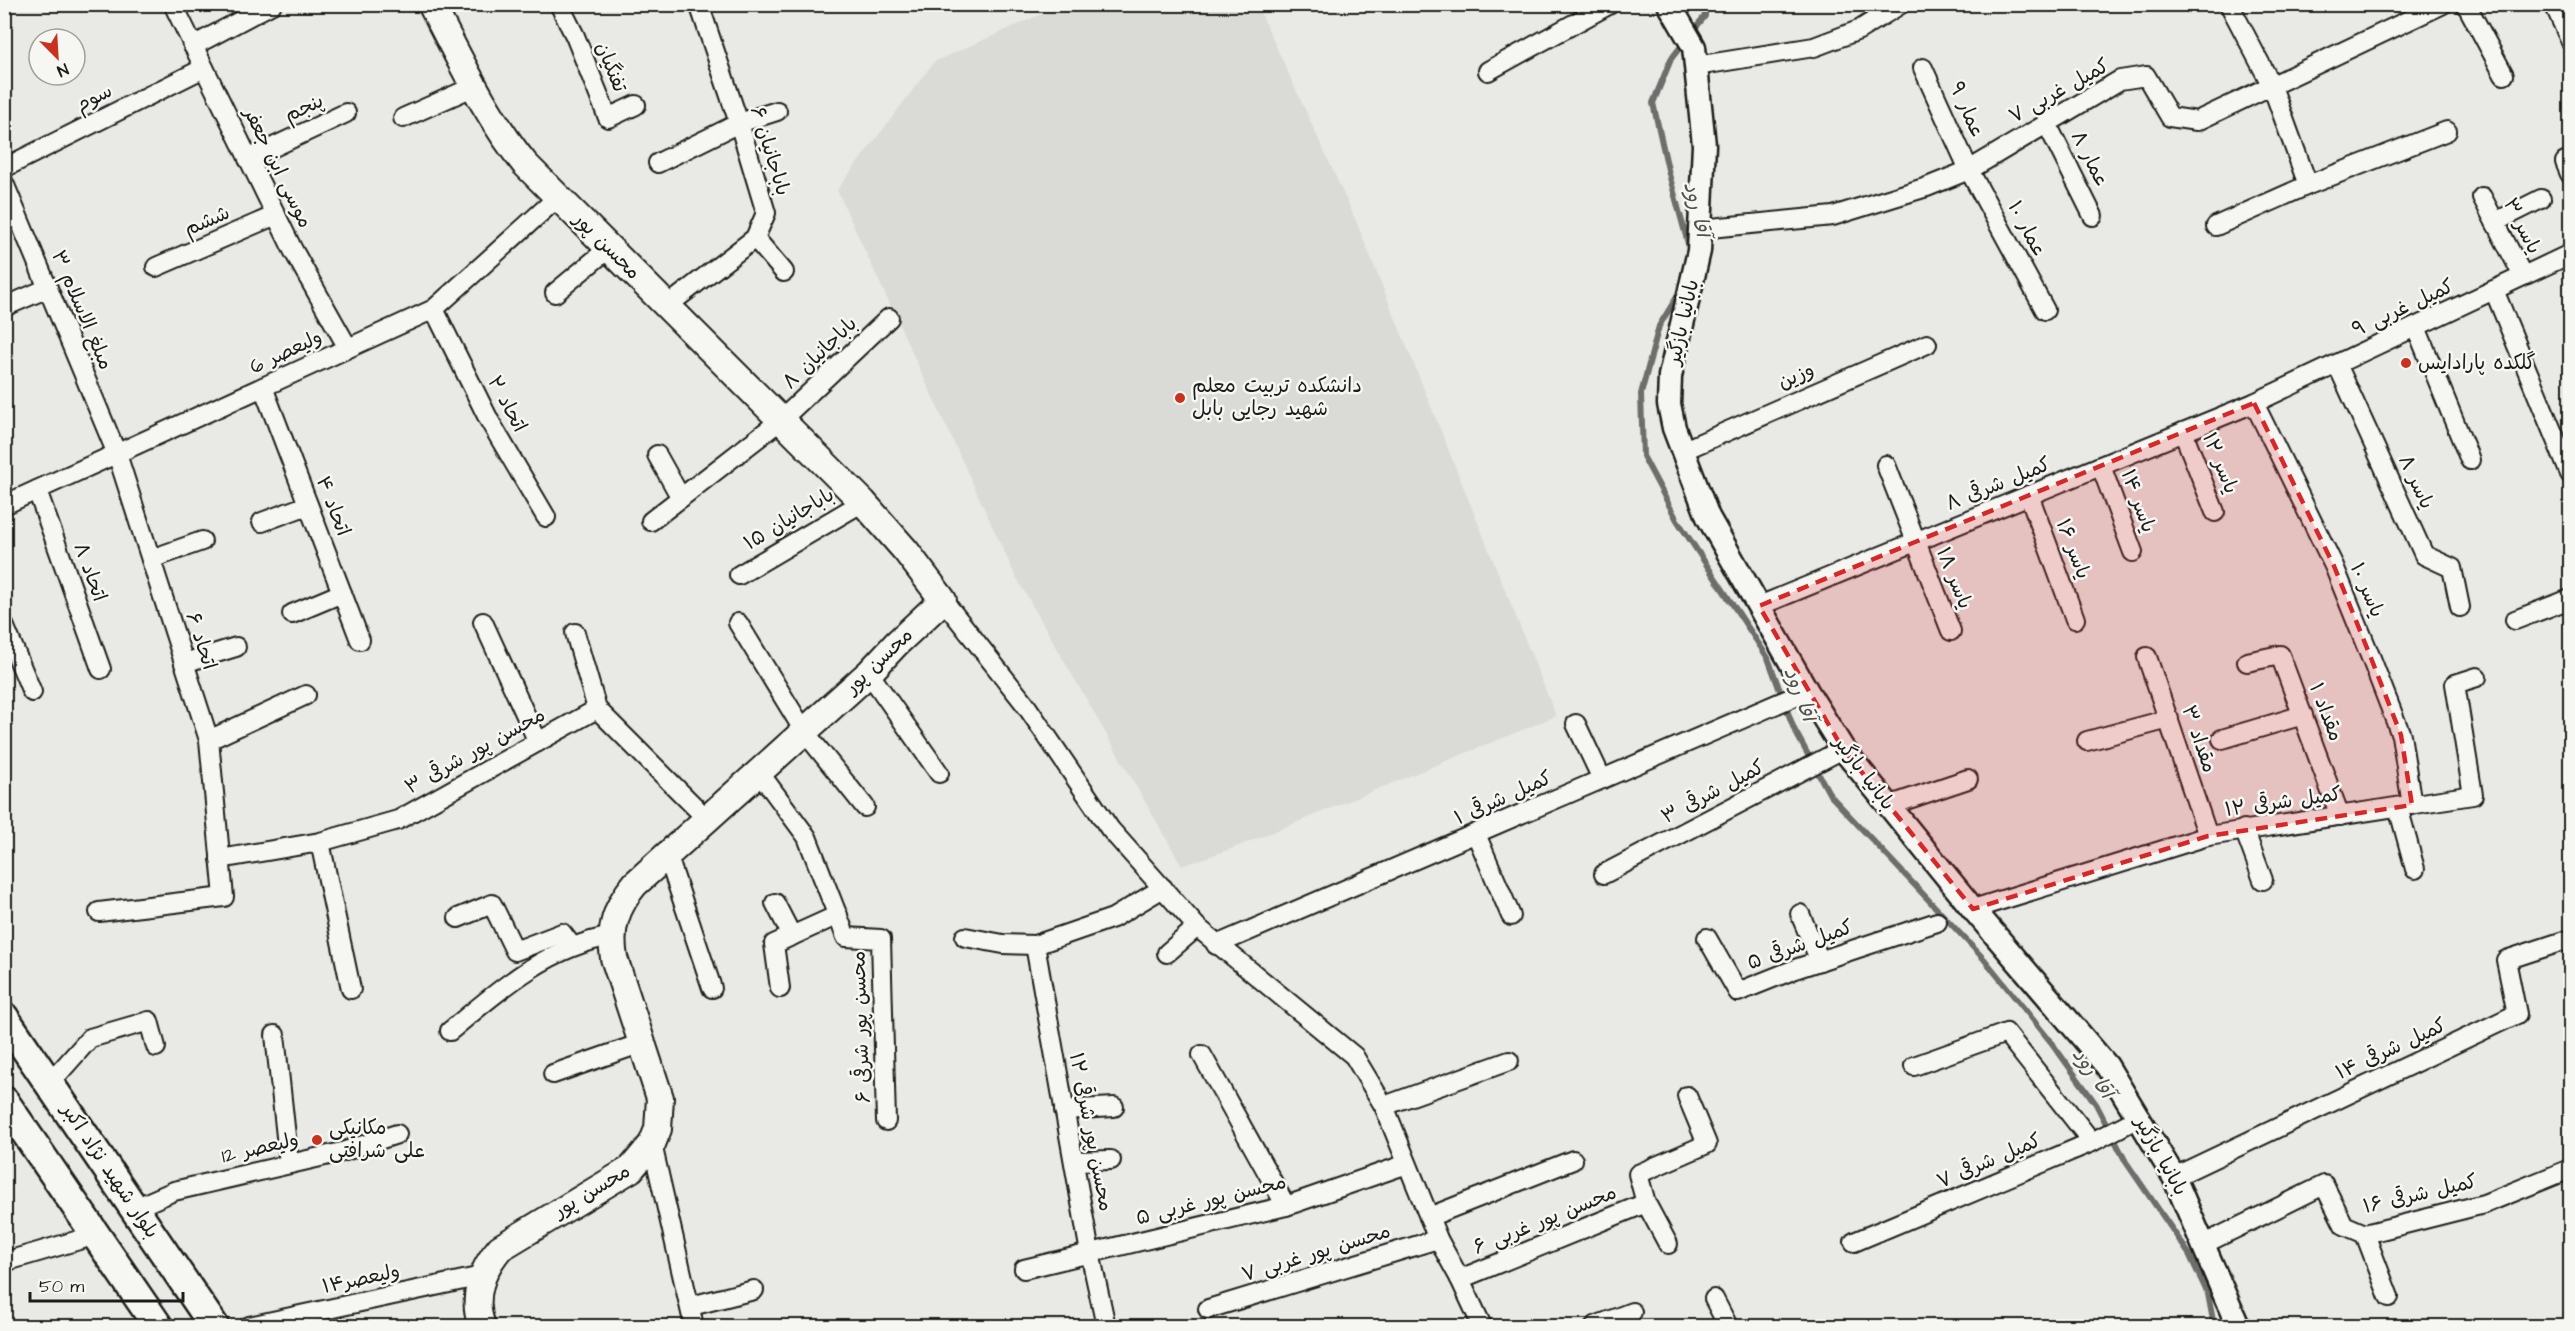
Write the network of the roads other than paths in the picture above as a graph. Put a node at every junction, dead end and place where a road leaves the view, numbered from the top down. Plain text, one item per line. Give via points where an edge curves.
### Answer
1 (173, 4) edge
2 (272, 4) edge
3 (431, 4) edge
4 (559, 4) edge
5 (699, 4) edge
6 (1610, 4) edge
7 (1669, 4) edge
8 (1901, 4) edge
9 (2229, 4) edge
10 (2443, 4) edge
11 (2466, 4) edge
12 (2554, 4) edge
13 (2571, 40) edge
14 (193, 46) junction
15 (1695, 56) junction
16 (204, 68) junction
17 (1923, 68) dead end
18 (1488, 71) dead end
19 (2504, 75) dead end
20 (2272, 86) junction
21 (475, 87) junction
22 (636, 105) dead end
23 (777, 111) dead end
24 (346, 113) dead end
25 (403, 118) dead end
26 (2046, 122) junction
27 (739, 123) junction
28 (2447, 131) dead end
29 (248, 159) junction
30 (658, 163) dead end
31 (4, 168) edge
32 (1969, 170) junction
33 (4, 183) edge
34 (2308, 185) junction
35 (558, 197) junction
36 (2482, 197) dead end
37 (2541, 199) dead end
38 (276, 215) junction
39 (2093, 216) dead end
40 (2495, 222) junction
41 (2216, 226) dead end
42 (1700, 229) junction
43 (755, 238) junction
44 (609, 248) junction
45 (2570, 254) edge
46 (156, 267) dead end
47 (784, 272) dead end
48 (2523, 276) junction
49 (48, 288) junction
50 (2494, 290) junction
51 (555, 293) dead end
52 (667, 306) junction
53 (4, 307) edge
54 (434, 309) junction
55 (2045, 310) dead end
56 (889, 318) dead end
57 (2416, 327) junction
58 (1927, 344) dead end
59 (348, 348) junction
60 (2337, 364) junction
61 (263, 387) junction
62 (2254, 403) junction
63 (781, 420) junction
64 (2183, 432) junction
65 (1682, 451) junction
66 (117, 454) junction
67 (657, 455) dead end
68 (2470, 460) dead end
69 (1886, 465) dead end
70 (2101, 466) junction
71 (2571, 474) edge
72 (37, 490) junction
73 (2029, 495) junction
74 (681, 498) junction
75 (863, 502) junction
76 (4, 505) edge
77 (308, 505) junction
78 (2215, 512) dead end
79 (546, 517) dead end
80 (651, 521) dead end
81 (262, 522) dead end
82 (202, 541) dead end
83 (1915, 542) junction
84 (2133, 552) dead end
85 (151, 559) junction
86 (739, 575) dead end
87 (342, 593) junction
88 (2571, 599) edge
89 (943, 600) junction
90 (1759, 606) junction
91 (2460, 607) dead end
92 (292, 614) dead end
93 (2076, 619) dead end
94 (2515, 621) dead end
95 (483, 622) dead end
96 (738, 623) dead end
97 (4, 625) edge
98 (1951, 631) dead end
99 (575, 633) dead end
100 (360, 640) dead end
101 (236, 647) dead end
102 (2147, 657) dead end
103 (2247, 662) dead end
104 (184, 663) junction
105 (101, 669) dead end
106 (869, 673) junction
107 (2477, 677) dead end
108 (1807, 691) junction
109 (32, 692) dead end
110 (306, 695) dead end
111 (597, 709) junction
112 (2303, 715) junction
113 (2169, 719) junction
114 (1576, 724) dead end
115 (804, 731) junction
116 (2222, 739) dead end
117 (209, 740) junction
118 (2087, 741) dead end
119 (538, 742) junction
120 (1843, 749) junction
121 (759, 772) junction
122 (939, 773) dead end
123 (1602, 779) junction
124 (1968, 779) dead end
125 (1888, 806) junction
126 (2405, 806) junction
127 (865, 807) dead end
128 (2340, 816) junction
129 (706, 819) junction
130 (2244, 829) junction
131 (1476, 834) junction
132 (2208, 836) junction
133 (320, 842) junction
134 (667, 854) junction
135 (220, 859) junction
136 (2415, 869) dead end
137 (1604, 874) dead end
138 (2263, 880) dead end
139 (1163, 888) junction
140 (775, 903) dead end
141 (1973, 909) junction
142 (99, 912) dead end
143 (1800, 914) dead end
144 (838, 915) junction
145 (1511, 916) dead end
146 (458, 918) dead end
147 (1937, 922) dead end
148 (1197, 927) junction
149 (612, 936) junction
150 (792, 936) junction
151 (965, 936) dead end
152 (1707, 938) dead end
153 (2571, 939) edge
154 (1035, 945) junction
155 (1216, 945) junction
156 (572, 946) junction
157 (1167, 953) dead end
158 (1820, 961) junction
159 (712, 988) dead end
160 (780, 988) dead end
161 (351, 989) dead end
162 (4, 1017) edge
163 (450, 1030) dead end
164 (275, 1035) dead end
165 (642, 1043) junction
166 (156, 1047) dead end
167 (1202, 1055) dead end
168 (1509, 1061) dead end
169 (1914, 1066) dead end
170 (553, 1074) dead end
171 (50, 1083) junction
172 (1687, 1096) dead end
173 (4, 1101) edge
174 (1384, 1106) junction
175 (1114, 1107) dead end
176 (1065, 1110) junction
177 (886, 1121) dead end
178 (2131, 1122) junction
179 (397, 1134) dead end
180 (2098, 1139) junction
181 (652, 1144) junction
182 (1111, 1160) dead end
183 (1573, 1160) dead end
184 (1075, 1161) junction
185 (289, 1164) junction
186 (1407, 1164) junction
187 (2571, 1168) edge
188 (2175, 1177) junction
189 (1646, 1203) junction
190 (1286, 1206) junction
191 (135, 1208) junction
192 (1429, 1217) junction
193 (2365, 1234) junction
194 (96, 1235) junction
195 (1438, 1239) junction
196 (1854, 1242) dead end
197 (1668, 1244) dead end
198 (2204, 1244) junction
199 (1090, 1253) junction
200 (4, 1262) edge
201 (1024, 1269) dead end
202 (482, 1276) junction
203 (1460, 1279) junction
204 (754, 1290) dead end
205 (2389, 1297) dead end
206 (1714, 1299) dead end
207 (691, 1306) junction
208 (1208, 1310) dead end
209 (1632, 1312) dead end
210 (158, 1326) edge
211 (214, 1326) edge
212 (249, 1326) edge
213 (482, 1326) edge
214 (694, 1326) edge
215 (1106, 1326) edge
216 (1482, 1326) edge
217 (1594, 1326) edge
218 (1728, 1326) edge
219 (2238, 1326) edge

1 - 14 street, موسی ابن جعفر
2 - 14 street
3 - 21 main road, محسن پور
4 - 22 street, تفنگیان via 608,118
5 - 27 street, باباجانیان ۶
6 - 18 street
7 - 15 street
8 - 15 street via 1859,30 1814,47
9 - 20 street
10 - 20 street, کمیل غربی ۷
11 - 19 street
12 - 13 street
14 - 16 street, موسی ابن جعفر
15 - 42 street, بابانیا بازگیر via 1704,144
16 - 29 street, موسی ابن جعفر
16 - 31 street, سوم
17 - 32 street, عمار ۹
20 - 26 street, کمیل غربی ۷ via 2196,121 2170,117 2146,76 2120,80
20 - 34 street
21 - 25 street
21 - 35 main road, محسن پور via 514,149
23 - 27 street
24 - 29 street, پنجم
26 - 32 street, کمیل غربی ۷
26 - 39 street, عمار ۸
27 - 30 street
27 - 43 street, باباجانیان ۶ via 766,213
28 - 34 street
29 - 38 street, موسی ابن جعفر
32 - 42 street, کمیل غربی ۷ via 1927,188 1833,216
32 - 55 street, عمار ۱۰
33 - 49 street, مبلغ الاسلام ۳
34 - 41 street
35 - 44 main road, محسن پور
35 - 54 street, ولیعصر 6
36 - 40 street, یاسر ۳
37 - 40 street
38 - 46 street, ششم
38 - 59 street, موسی ابن جعفر
40 - 48 street, یاسر ۳
42 - 65 street, بابانیا بازگیر via 1699,251 1670,376 1669,404
43 - 47 street
43 - 52 street
44 - 51 street
44 - 52 main road, محسن پور
45 - 48 street, کمیل غربی ۹
48 - 50 street, کمیل غربی ۹
49 - 53 street
49 - 66 street, مبلغ الاسلام ۳
50 - 57 street, کمیل غربی ۹
50 - 71 street
52 - 63 main road, محسن پور
54 - 59 street, ولیعصر 6
54 - 79 street, اتحاد ۲ via 489,420
56 - 63 street, باباجانیان ۸
57 - 60 street, کمیل غربی ۹
57 - 68 street
58 - 65 street, وزین
59 - 61 street, ولیعصر 6
60 - 62 street, کمیل غربی ۹
60 - 91 street, یاسر ۸ via 2424,555 2452,568
61 - 66 street, ولیعصر 6
61 - 77 street, اتحاد ۴
62 - 64 street, کمیل شرقی ۸
62 - 126 street, یاسر ۱۰ via 2334,566 2401,735
63 - 74 street, باباجانیان ۸
63 - 75 main road, محسن پور
64 - 70 street, کمیل شرقی ۸
64 - 78 street, یاسر ۱۲
65 - 90 street, بابانیا بازگیر via 1708,517
66 - 72 street, ولیعصر 6
66 - 85 street, اتحاد ۶
67 - 74 street
69 - 83 street, یاسر ۱۸
70 - 73 street, کمیل شرقی ۸
70 - 84 street, یاسر ۱۴
72 - 76 street, ولیعصر 6
72 - 105 street, اتحاد ۸
73 - 83 street, کمیل شرقی ۸
73 - 93 street, یاسر ۱۶
74 - 80 street, باباجانیان ۸
75 - 86 street, باباجانیان ۱۵
75 - 89 main road, محسن پور
77 - 81 street
77 - 87 street, اتحاد ۴
82 - 85 street
83 - 90 street, کمیل شرقی ۸
83 - 98 street, یاسر ۱۸
85 - 104 street, اتحاد ۶
87 - 92 street
87 - 100 street, اتحاد ۴
88 - 94 street
89 - 106 main road, محسن پور
89 - 139 street via 1025,704 1110,829
90 - 108 street, بابانیا بازگیر
95 - 119 street
96 - 115 street
97 - 109 street
99 - 111 street
101 - 104 street
102 - 113 street, مقداد ۳
103 - 112 street, مقداد ۱ via 2280,655
104 - 117 street, اتحاد ۶
106 - 115 main road, محسن پور
106 - 122 street
107 - 126 street, کمیل شرقی ۱۲ via 2455,684 2473,795
108 - 120 street, بابانیا بازگیر
108 - 123 street, کمیل شرقی ۱
110 - 117 street
111 - 119 street, محسن پور شرقی ۳
111 - 129 street
112 - 116 street
112 - 128 street, مقداد ۱
113 - 118 street
113 - 132 street, مقداد ۳
114 - 123 street
115 - 121 main road, محسن پور
115 - 127 street
117 - 135 street, اتحاد ۶
119 - 133 street, محسن پور شرقی ۳ via 398,820
120 - 125 street, بابانیا بازگیر
120 - 137 street, کمیل شرقی ۳
121 - 129 main road, محسن پور
121 - 144 street, محسن پور شرقی ۶ via 807,837
123 - 131 street, کمیل شرقی ۱
124 - 125 street
125 - 141 street, بابانیا بازگیر
126 - 128 street, کمیل شرقی ۱۲
126 - 136 street, یاسر ۱۰
128 - 130 street, کمیل شرقی ۱۲
129 - 134 main road, محسن پور
130 - 132 street, کمیل شرقی ۱۲
130 - 138 street
131 - 145 street
131 - 155 street, کمیل شرقی ۱
132 - 141 street, کمیل شرقی ۱۲
133 - 135 street, محسن پور شرقی ۳
133 - 161 street
134 - 149 main road, محسن پور via 624,896
134 - 159 street
135 - 142 street, اتحاد ۶ via 224,897
139 - 148 street
139 - 154 street via 1113,918
140 - 150 street
141 - 178 street, بابانیا بازگیر via 2107,1066
143 - 158 street
144 - 150 street
144 - 177 street, محسن پور شرقی ۶ via 846,937 881,939
146 - 156 street via 492,904 515,951 562,933
147 - 158 street, کمیل شرقی ۵
148 - 155 street
148 - 157 street
149 - 156 street
149 - 165 main road, محسن پور via 614,958
150 - 160 street via 774,944
151 - 154 street via 1003,944
152 - 158 street, کمیل شرقی ۵ via 1738,992
153 - 188 street, کمیل شرقی ۱۴ via 2506,960 2517,1014
154 - 176 street, محسن پور شرقی ۱۲
155 - 174 street via 1354,1056
156 - 163 street via 517,976
162 - 171 main road, بلوار شهید نژاد اکبر
164 - 185 street
165 - 170 street
165 - 181 main road, محسن پور via 660,1098 661,1114
166 - 171 street via 149,1021 90,1038
167 - 190 street
168 - 174 street
169 - 180 street via 2006,1033
171 - 191 main road, بلوار شهید نژاد اکبر
172 - 189 street via 1707,1144 1638,1174
173 - 194 main road
174 - 186 street
175 - 176 street
176 - 184 street, محسن پور شرقی ۱۲
178 - 180 street, کمیل شرقی ۷
178 - 188 street, بابانیا بازگیر
179 - 185 street, ولیعصر 12
180 - 196 street, کمیل شرقی ۷
181 - 202 main road, محسن پور via 631,1169 500,1248
181 - 207 street
182 - 184 street
183 - 192 street
184 - 199 street, محسن پور شرقی ۱۲
185 - 191 street, ولیعصر 12 via 174,1191
186 - 190 street, محسن پور غربی ۵
186 - 192 street
187 - 193 street, کمیل شرقی ۱۶ via 2484,1204
188 - 198 street, بابانیا بازگیر
189 - 197 street
189 - 203 street, محسن پور غربی ۶
190 - 199 street, محسن پور غربی ۵
191 - 211 main road, بلوار شهید نژاد اکبر
192 - 195 street
193 - 198 street, کمیل شرقی ۱۶ via 2344,1225 2324,1185
193 - 205 street
194 - 200 street
194 - 210 main road
195 - 203 street
195 - 208 street, محسن پور غربی ۷
198 - 219 street, بابانیا بازگیر
199 - 201 street, محسن پور غربی ۵
199 - 215 street, محسن پور شرقی ۱۲
202 - 212 street, ولیعصر۱۴
202 - 213 main road, محسن پور via 477,1305
203 - 216 street
204 - 207 street
206 - 218 street
207 - 214 street
209 - 217 street

